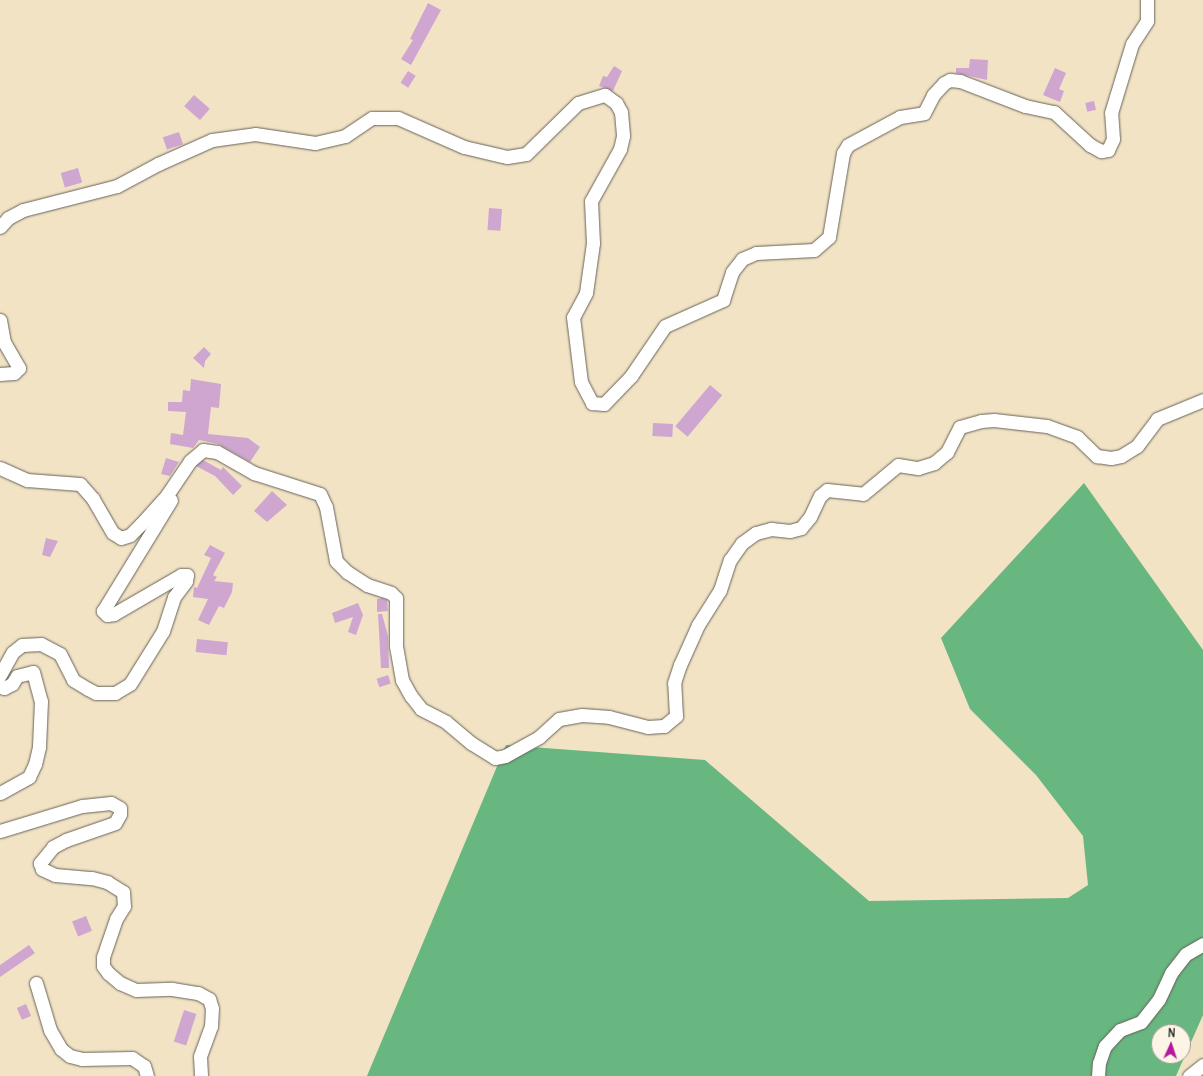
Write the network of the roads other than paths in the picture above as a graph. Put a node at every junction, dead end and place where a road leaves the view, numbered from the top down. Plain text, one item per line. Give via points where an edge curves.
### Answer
1 (1147, 0) edge
2 (0, 227) edge
3 (0, 320) edge
4 (0, 374) edge
5 (1203, 400) edge
6 (0, 468) edge
7 (167, 495) junction
8 (0, 675) edge
9 (0, 685) edge
10 (0, 793) edge
11 (0, 831) edge
12 (1203, 944) edge
13 (36, 984) dead end
14 (1203, 1066) edge
15 (147, 1076) edge
16 (201, 1076) edge
17 (1098, 1076) edge
18 (1189, 1076) edge

1 - 2 street via 1147,21 1132,44 1111,112 1113,139 1108,150 1101,151 1090,145 1054,112 1025,106 960,81 950,80 944,83 933,95 924,113 900,117 848,146 844,153 829,237 814,250 756,253 742,259 732,272 723,300 665,326 631,376 604,404 592,403 581,382 573,317 586,293 593,243 591,201 620,149 623,136 621,112 616,103 605,95 578,103 526,154 507,157 464,147 398,118 372,118 345,136 315,143 256,134 212,140 117,186 23,210 8,218
3 - 4 street via 4,342 19,368 14,373
5 - 7 street via 1157,419 1137,446 1121,456 1097,456 1077,437 1047,426 981,421 960,427 947,452 934,462 918,468 898,465 863,494 827,490 820,496 810,517 801,528 790,531 771,529 756,533 742,544 730,560 720,590 698,625 680,665 674,683 676,716 664,726 648,727 609,717 582,716 559,719 539,737 505,756 495,758 446,722 421,709 411,696 402,680 396,646 396,598 392,593 367,585 336,561 326,507 320,494 254,474 217,452 203,450 190,461
6 - 7 street via 27,480 80,484 93,499 113,533 121,538 130,535 142,524
7 - 8 street via 171,500 103,611 107,615 114,614 181,575 187,575 186,581 174,597 163,631 130,684 115,693 92,691 73,680 60,654 41,644 22,645 13,652
9 - 10 street via 4,688 12,684 17,676 34,672 41,701 39,747 35,764 29,777
11 - 16 street via 82,806 111,803 120,808 115,823 66,840 53,847 40,863 42,869 55,875 92,878 107,882 123,892 124,906 113,925 103,957 103,966 120,983 136,990 172,989 198,992 208,1000 212,1008 211,1020 200,1056
12 - 17 street via 1186,954 1171,973 1159,999 1141,1022 1120,1030 1105,1046
13 - 15 street via 50,1030 61,1049 70,1056 82,1059 132,1058 144,1066
14 - 18 street

